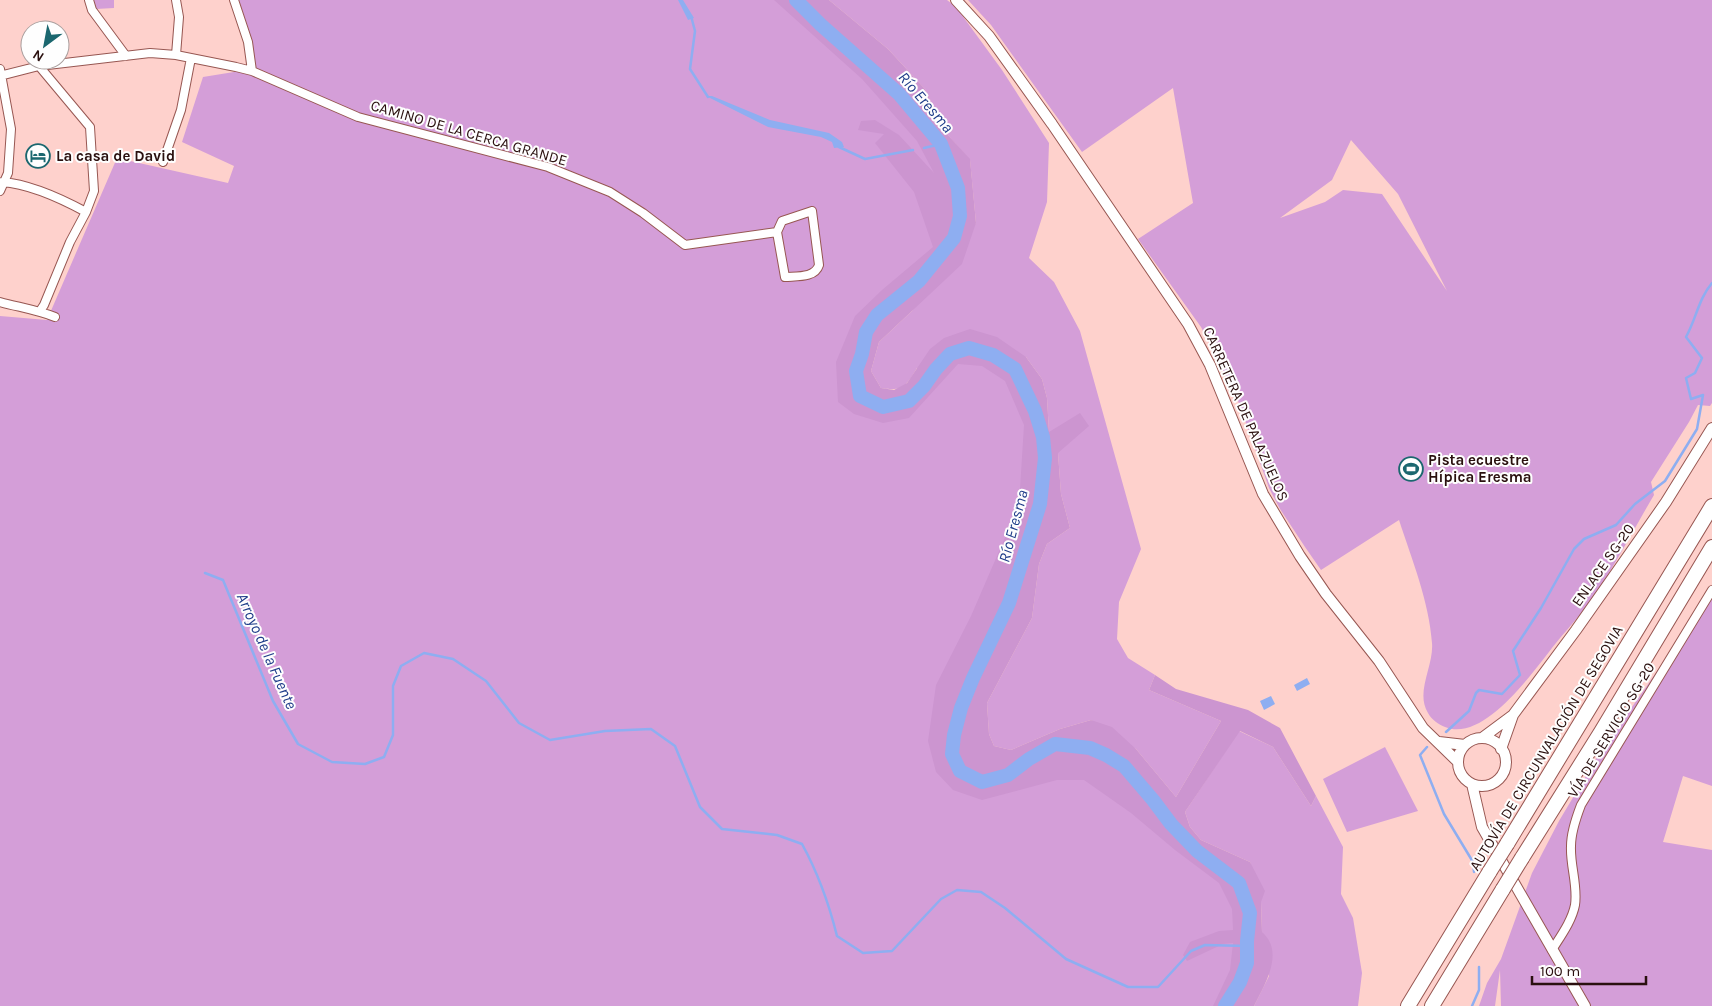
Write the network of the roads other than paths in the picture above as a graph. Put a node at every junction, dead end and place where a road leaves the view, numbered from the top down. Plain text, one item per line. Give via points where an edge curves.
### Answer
1 (89, 0) edge
2 (176, 0) edge
3 (234, 0) edge
4 (956, 0) edge
5 (176, 55) junction
6 (126, 56) junction
7 (191, 58) junction
8 (70, 62) edge
9 (20, 70) edge
10 (41, 70) edge
11 (252, 71) junction
12 (1, 74) edge
13 (163, 162) dead end
14 (2, 182) edge
15 (0, 191) edge
16 (86, 212) junction
17 (777, 232) junction
18 (0, 302) edge
19 (40, 311) junction
20 (54, 317) dead end
21 (1712, 428) edge
22 (1712, 506) edge
23 (1712, 548) edge
24 (1712, 590) edge
25 (1513, 715) junction
26 (1482, 738) junction
27 (1439, 742) junction
28 (1465, 745) junction
29 (1501, 748) junction
30 (1458, 761) junction
31 (1472, 784) junction
32 (1490, 785) junction
33 (1478, 811) junction
34 (1552, 950) junction
35 (1408, 1006) edge
36 (1432, 1006) edge
37 (1585, 1006) edge

1 - 6 street via 92,10
2 - 5 street via 179,17
3 - 11 street via 248,42
4 - 27 street, CARRETERA DE PALAZUELOS via 995,44 1188,324 1210,365 1263,494 1291,543 1379,661 1423,728
5 - 6 street, CAMINO DE LA CERCA GRANDE via 150,53
5 - 7 street, CAMINO DE LA CERCA GRANDE
6 - 8 street, CAMINO DE LA CERCA GRANDE
7 - 11 street, CAMINO DE LA CERCA GRANDE
7 - 13 street via 181,110
9 - 12 street, CAMINO DE LA CERCA GRANDE
10 - 16 street via 90,127 94,192
11 - 17 street, CAMINO DE LA CERCA GRANDE via 358,117 556,170 610,192 685,245
12 - 14 street via 11,129 8,173
14 - 15 street
14 - 16 street via 64,200
16 - 19 street
17 - 17 street via 782,221 812,211 818,270 813,274 785,277
18 - 19 street
19 - 20 street
21 - 25 street, ENLACE SG-20 via 1666,502
22 - 35 highway, AUTOVÍA DE CIRCUNVALACIÓN DE SEGOVIA, bridge
23 - 36 highway, bridge
24 - 34 street, VÍA DE SERVICIO SG-20 via 1581,805 1571,847 1575,906
25 - 26 street, ENLACE SG-20
25 - 29 street, ENLACE SG-20
26 - 28 street
26 - 29 street
27 - 28 street
27 - 30 street, CARRETERA DE PALAZUELOS
28 - 30 street
29 - 32 street via 1505,769 1500,778
30 - 31 street via 1461,775
31 - 32 street
31 - 33 street
32 - 33 street
33 - 34 street via 1482,827
34 - 37 street

